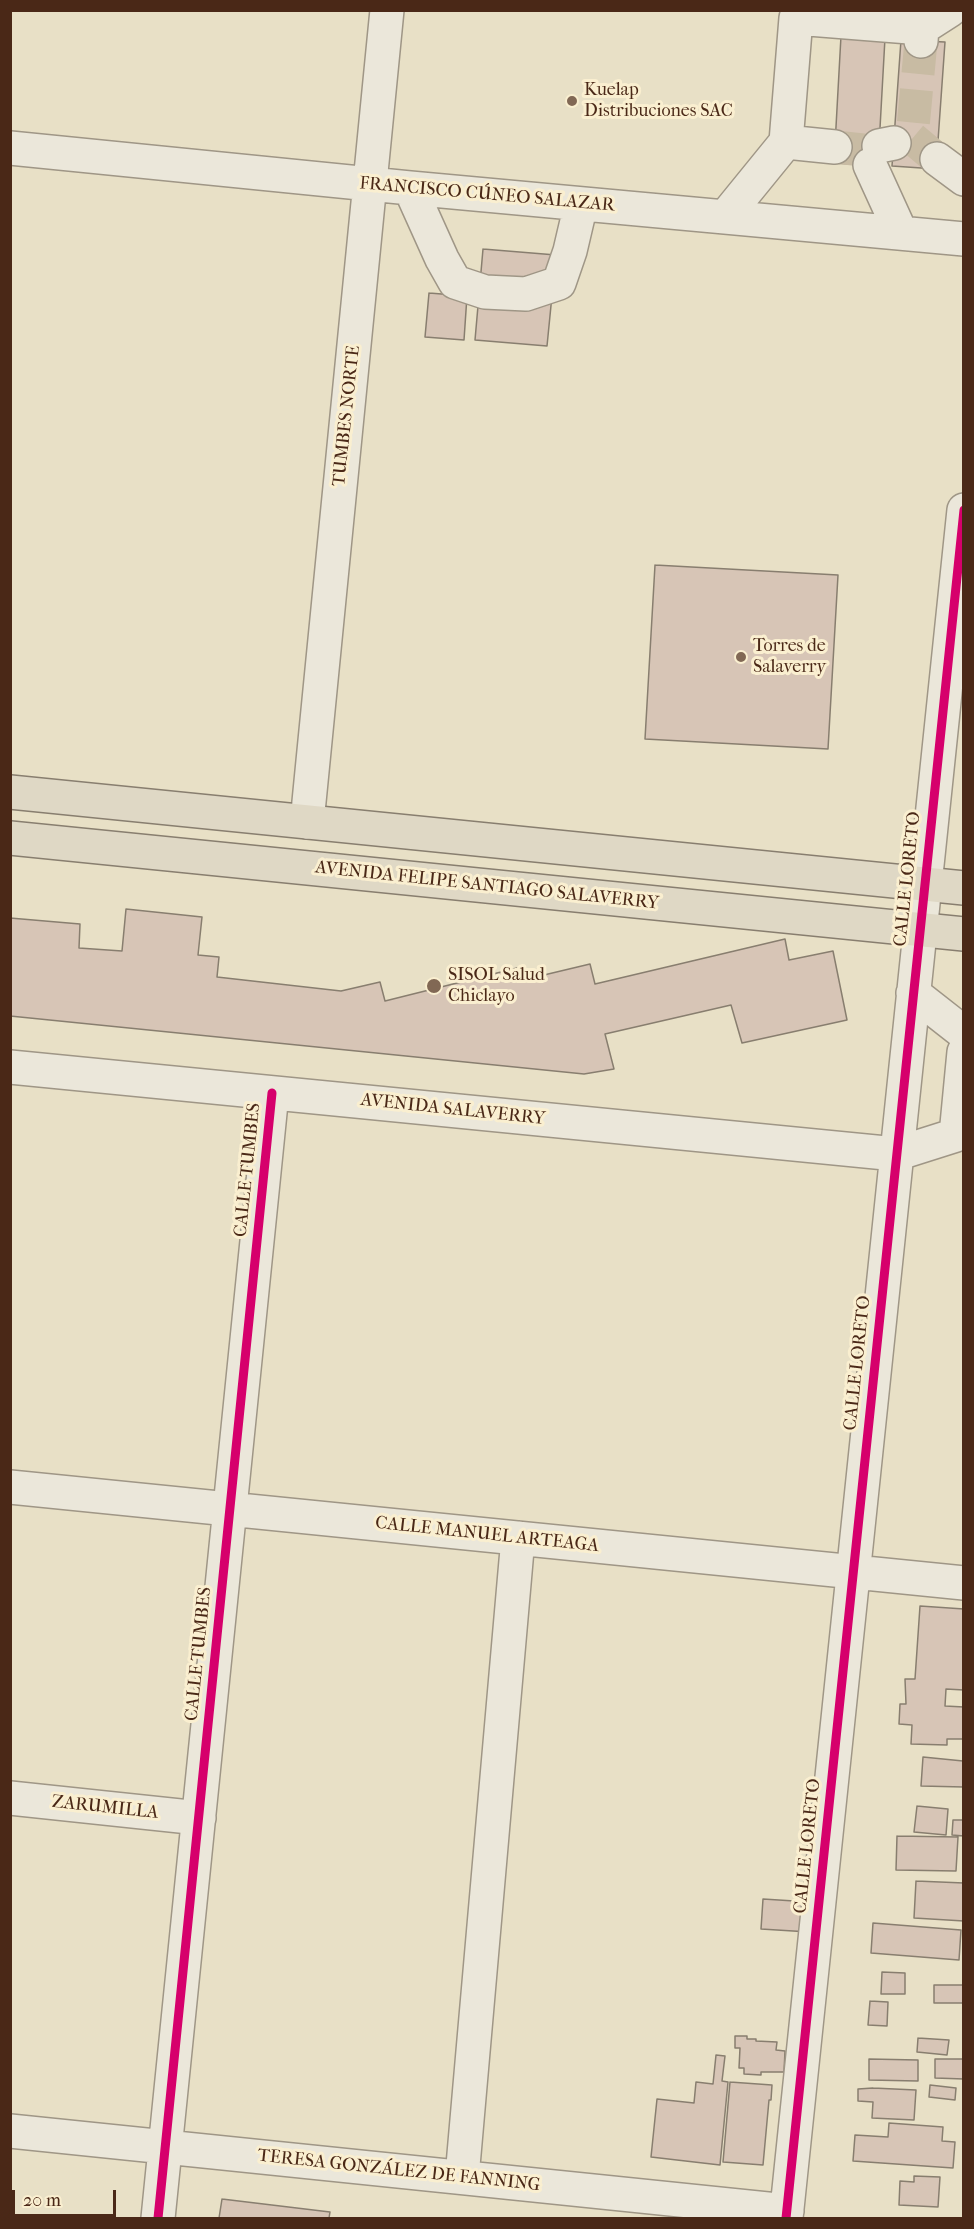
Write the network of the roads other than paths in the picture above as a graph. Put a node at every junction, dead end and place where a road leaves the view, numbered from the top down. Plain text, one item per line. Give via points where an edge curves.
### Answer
1 (387, 10) edge
2 (950, 10) edge
3 (786, 142) junction
4 (835, 147) tunnel mouth
5 (10, 148) edge
6 (881, 152) tunnel mouth
7 (937, 159) tunnel mouth
8 (963, 179) edge
9 (370, 184) junction
10 (410, 188) junction
11 (581, 204) junction
12 (725, 217) junction
13 (901, 233) junction
14 (963, 239) edge
15 (963, 510) edge
16 (10, 792) edge
17 (307, 822) junction
18 (10, 838) edge
19 (924, 884) junction
20 (963, 888) edge
21 (920, 930) junction
22 (963, 934) edge
23 (913, 993) junction
24 (963, 1033) edge
25 (963, 1063) edge
26 (10, 1068) edge
27 (272, 1093) junction
28 (896, 1154) junction
29 (10, 1487) edge
30 (230, 1509) junction
31 (518, 1538) junction
32 (852, 1572) junction
33 (963, 1583) edge
34 (10, 1798) edge
35 (199, 1818) junction
36 (10, 2131) edge
37 (165, 2147) junction
38 (462, 2177) junction
39 (786, 2215) edge
40 (158, 2218) edge

1 - 9 street, TUMBES NORTE
2 - 3 street via 922,34 796,18
3 - 4 street
3 - 12 street
5 - 9 street, FRANCISCO CÚNEO SALAZAR
6 - 13 street
7 - 8 street
9 - 10 street, FRANCISCO CÚNEO SALAZAR
9 - 17 street, TUMBES NORTE
10 - 11 street, FRANCISCO CÚNEO SALAZAR
10 - 11 street via 455,282 485,292 526,294 559,283
11 - 12 street, FRANCISCO CÚNEO SALAZAR
12 - 13 street, FRANCISCO CÚNEO SALAZAR
13 - 14 street, FRANCISCO CÚNEO SALAZAR
15 - 19 street, CALLE LORETO
16 - 17 main road
17 - 19 main road
18 - 21 main road, AVENIDA FELIPE SANTIAGO SALAVERRY
19 - 20 main road
19 - 21 street, CALLE LORETO
21 - 22 main road, AVENIDA FELIPE SANTIAGO SALAVERRY
21 - 23 street, CALLE LORETO
23 - 24 street
23 - 28 street, CALLE LORETO
25 - 28 street via 956,1136
26 - 27 street, AVENIDA SALAVERRY
27 - 28 street, AVENIDA SALAVERRY
27 - 30 street, CALLE TUMBES
28 - 32 street, CALLE LORETO
29 - 30 street, CALLE MANUEL ARTEAGA
30 - 31 street, CALLE MANUEL ARTEAGA
30 - 35 street, CALLE TUMBES
31 - 32 street, CALLE MANUEL ARTEAGA
31 - 38 street
32 - 33 street, CALLE MANUEL ARTEAGA
32 - 39 street, CALLE LORETO
34 - 35 street, ZARUMILLA
35 - 37 street, CALLE TUMBES
36 - 37 street, TERESA GONZÁLEZ DE FANNING
37 - 38 street, TERESA GONZÁLEZ DE FANNING
37 - 40 street, CALLE TUMBES
38 - 39 street, TERESA GONZÁLEZ DE FANNING

